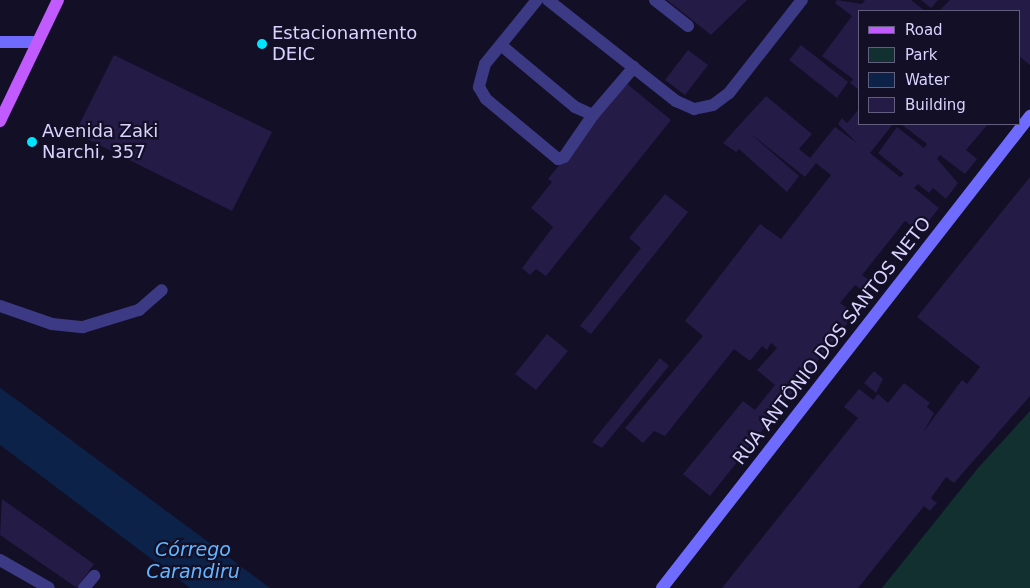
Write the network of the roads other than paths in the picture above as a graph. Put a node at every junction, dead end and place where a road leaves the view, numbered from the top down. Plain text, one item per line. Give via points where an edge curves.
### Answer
1 (58, 0) edge
2 (537, 0) edge
3 (548, 0) edge
4 (655, 0) edge
5 (802, 0) edge
6 (688, 26) dead end
7 (0, 42) edge
8 (34, 42) junction
9 (502, 46) junction
10 (634, 67) junction
11 (593, 115) junction
12 (1030, 116) edge
13 (0, 120) edge
14 (162, 290) dead end
15 (0, 306) edge
16 (0, 560) edge
17 (94, 576) dead end
18 (49, 588) edge
19 (84, 588) edge
20 (662, 588) edge

1 - 8 main road
2 - 9 street
3 - 10 street
4 - 6 street
5 - 10 street via 729,93 713,105 694,109 676,101
7 - 8 street
8 - 13 main road
9 - 11 street via 575,107
9 - 11 street via 485,64 479,87 491,104 558,159 564,157
10 - 11 street
12 - 20 street, RUA ANTÔNIO DOS SANTOS NETO
14 - 15 street via 139,310 83,327 52,324
16 - 18 street
17 - 19 street

